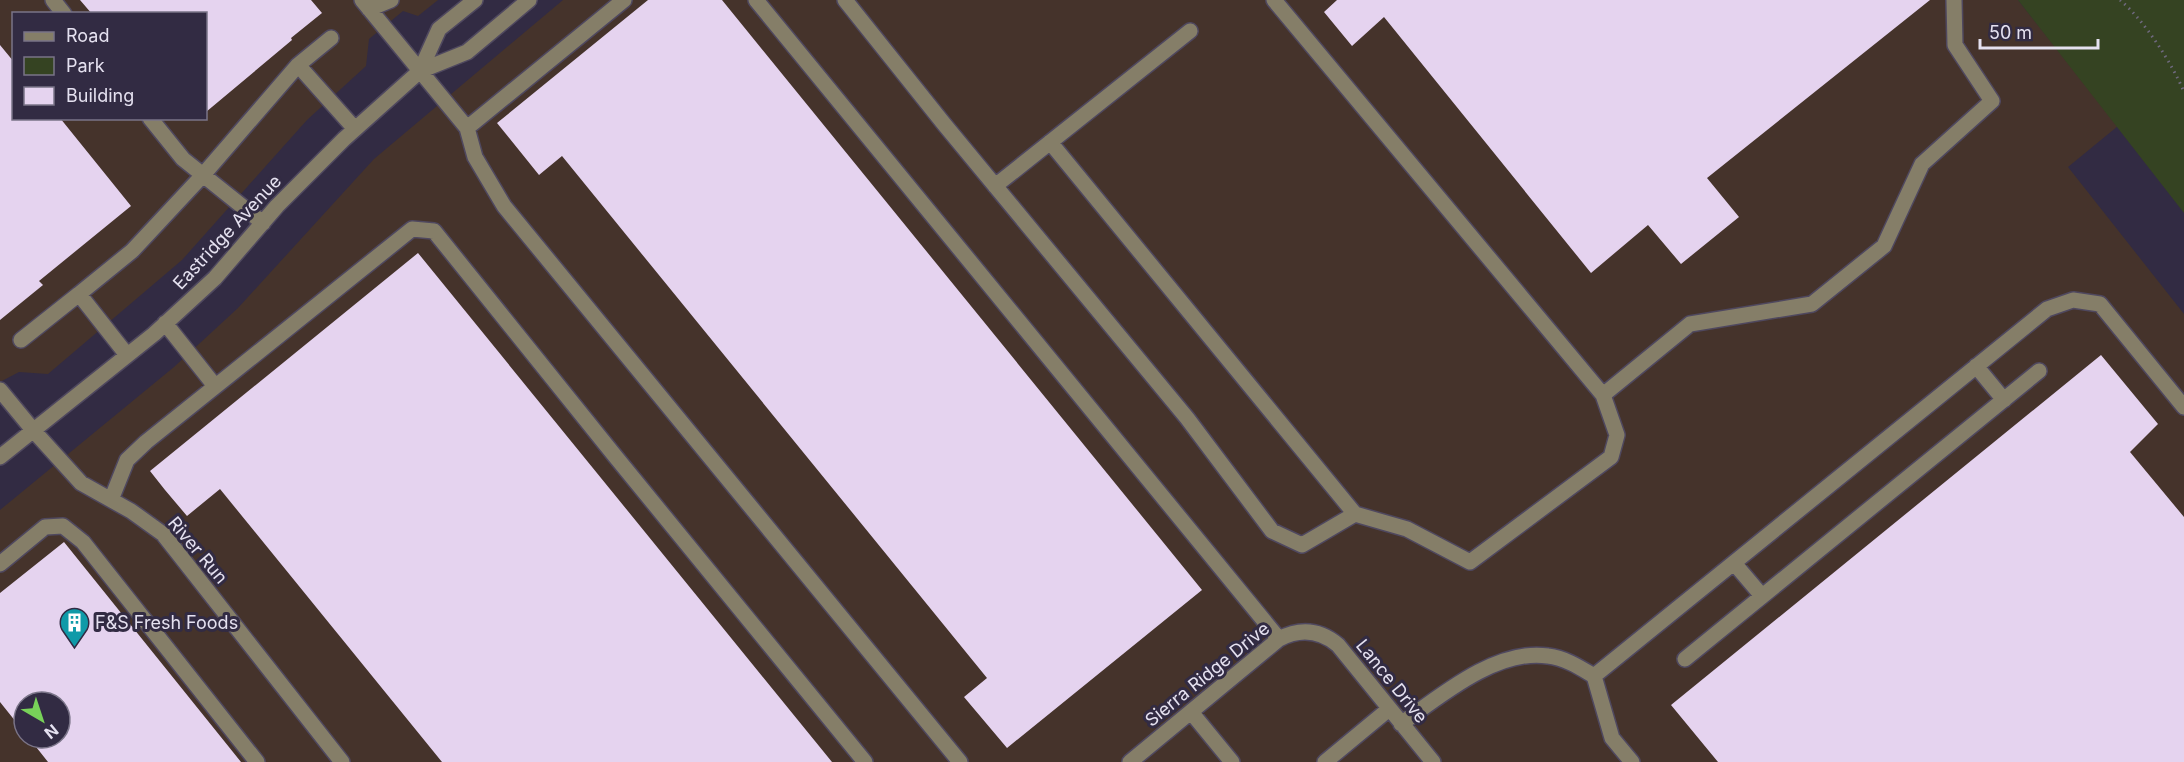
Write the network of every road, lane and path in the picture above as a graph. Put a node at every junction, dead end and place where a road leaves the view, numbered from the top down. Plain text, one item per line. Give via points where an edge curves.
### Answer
1 (53, 0) edge
2 (391, 0) edge
3 (475, 0) edge
4 (529, 0) edge
5 (624, 0) edge
6 (756, 0) edge
7 (845, 0) edge
8 (1274, 0) edge
9 (1954, 0) edge
10 (2120, 0) edge
11 (365, 4) edge
12 (62, 12) edge
13 (1190, 31) dead end
14 (331, 38) dead end
15 (298, 65) junction
16 (420, 71) junction
17 (2184, 92) edge
18 (152, 120) edge
19 (467, 128) junction
20 (355, 129) junction
21 (1050, 142) junction
22 (203, 176) junction
23 (995, 186) junction
24 (263, 223) junction
25 (79, 294) junction
26 (165, 323) junction
27 (21, 340) dead end
28 (127, 355) junction
29 (1976, 366) junction
30 (2039, 371) dead end
31 (215, 386) junction
32 (0, 390) edge
33 (1603, 395) junction
34 (2004, 400) junction
35 (2184, 407) edge
36 (33, 430) junction
37 (0, 457) edge
38 (111, 500) junction
39 (1355, 514) junction
40 (1734, 562) junction
41 (0, 564) edge
42 (1762, 596) junction
43 (1315, 632) joint
44 (1279, 639) junction
45 (1685, 659) dead end
46 (1594, 676) junction
47 (1389, 710) junction
48 (1191, 712) junction
49 (1401, 724) junction
50 (257, 762) edge
51 (342, 762) edge
52 (865, 762) edge
53 (960, 762) edge
54 (1130, 762) edge
55 (1232, 762) edge
56 (1325, 762) edge
57 (1433, 762) edge
58 (1632, 762) edge

1 - 12 street
2 - 11 street
3 - 16 street, Eastridge Avenue via 439,30
4 - 16 street, Eastridge Avenue via 467,52
5 - 19 street
6 - 44 street
7 - 23 street
8 - 33 street
9 - 33 street via 1956,45 1992,101 1922,164 1884,246 1812,304 1689,324
10 - 17 path via 2131,9 2175,71
11 - 16 street
13 - 21 street
14 - 15 street
15 - 20 street
15 - 22 street
16 - 19 street
16 - 20 street, Eastridge Avenue
18 - 22 street via 183,159
19 - 53 street via 475,157 504,206
20 - 24 street, Eastridge Avenue
21 - 23 street
21 - 39 street
22 - 24 street
22 - 25 street via 132,251
23 - 39 street via 1187,418 1272,531 1302,545
24 - 26 street, Eastridge Avenue via 215,278
25 - 27 street
25 - 28 street
26 - 28 street, Eastridge Avenue
26 - 31 street
28 - 36 street, Eastridge Avenue
29 - 34 street
29 - 35 street via 2047,309 2073,300 2100,304
29 - 40 street
30 - 34 street
31 - 38 street via 127,460
31 - 52 street via 412,229 434,231
32 - 36 street, River Run
33 - 39 street via 1617,435 1611,457 1470,562 1407,529
34 - 42 street
36 - 37 street, Eastridge Avenue
36 - 38 street, River Run via 81,483
38 - 51 street, River Run via 163,534
40 - 42 street
40 - 46 street
41 - 50 street via 45,527 63,526 83,542
42 - 45 street
43 - 44 street, Sierra Ridge Drive via 1299,632
43 - 47 street, Lance Drive via 1338,645
44 - 48 street, Sierra Ridge Drive
46 - 49 street via 1571,662 1548,655 1523,656 1457,684
46 - 58 street via 1612,738
47 - 49 street, Lance Drive
47 - 56 street
48 - 54 street, Sierra Ridge Drive
48 - 55 street
49 - 57 street, Lance Drive

